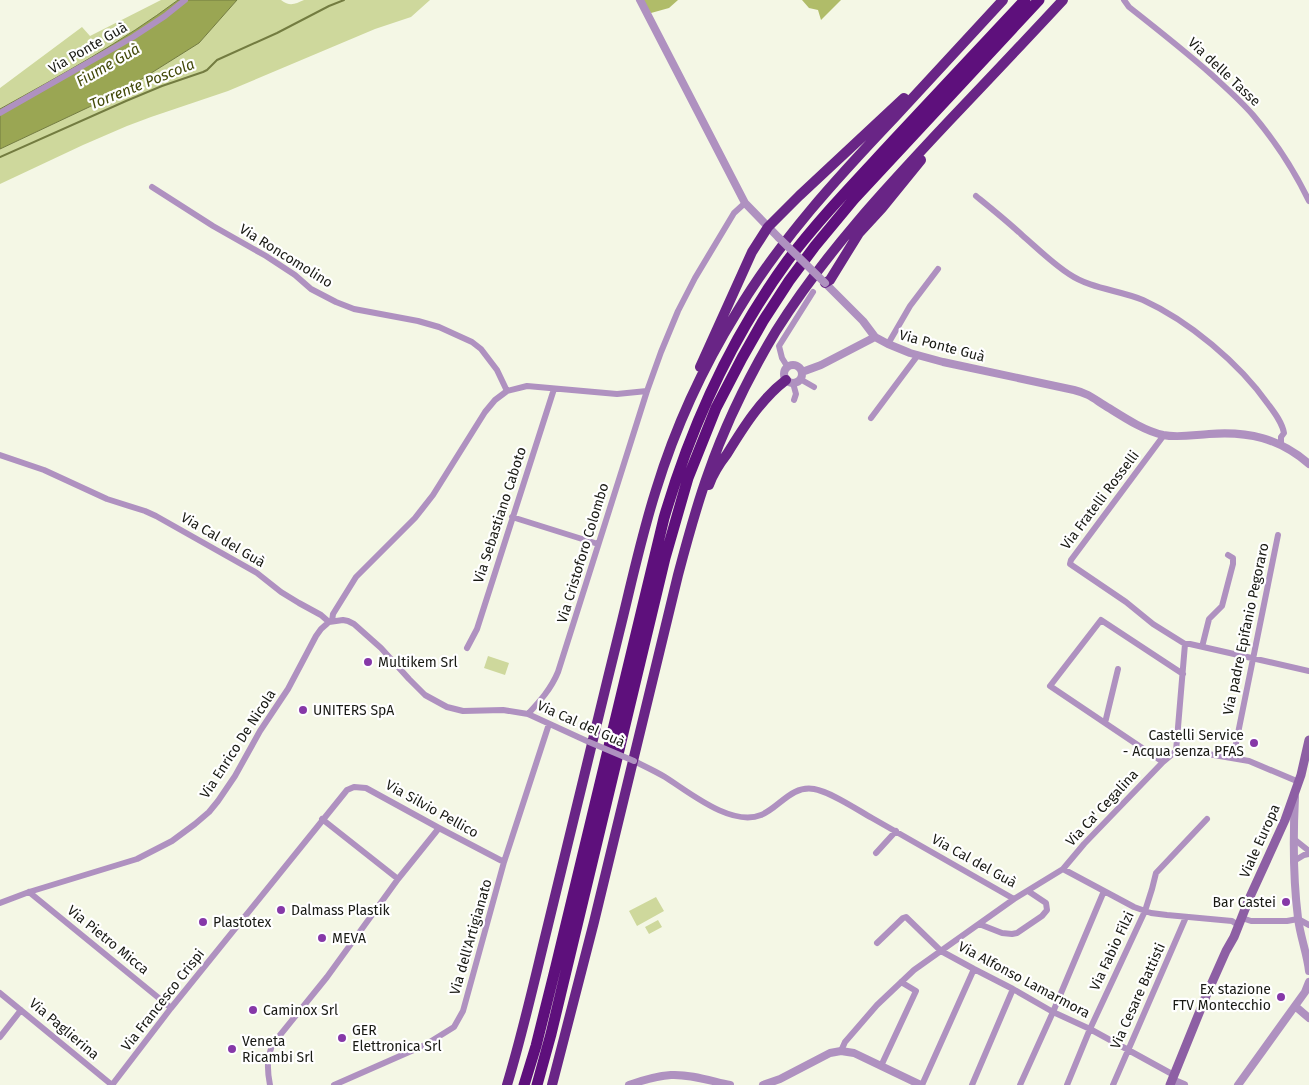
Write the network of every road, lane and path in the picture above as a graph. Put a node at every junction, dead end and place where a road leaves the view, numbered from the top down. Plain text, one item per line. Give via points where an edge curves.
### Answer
1 (184, 0) edge
2 (640, 0) edge
3 (1003, 0) edge
4 (1024, 0) edge
5 (1039, 0) edge
6 (1063, 0) edge
7 (1124, 0) edge
8 (958, 48) junction
9 (990, 79) junction
10 (0, 113) edge
11 (152, 187) dead end
12 (976, 196) dead end
13 (1309, 201) edge
14 (745, 202) junction
15 (768, 227) junction
16 (938, 269) dead end
17 (826, 284) junction
18 (813, 292) dead end
19 (875, 337) junction
20 (888, 344) junction
21 (918, 355) junction
22 (787, 366) junction
23 (795, 379) junction
24 (814, 387) dead end
25 (554, 389) junction
26 (507, 391) junction
27 (647, 392) junction
28 (794, 400) dead end
29 (871, 418) dead end
30 (1164, 435) junction
31 (1281, 444) junction
32 (0, 455) edge
33 (1309, 464) edge
34 (656, 487) junction
35 (512, 517) junction
36 (1278, 535) dead end
37 (598, 544) junction
38 (1228, 555) dead end
39 (678, 575) junction
40 (330, 621) junction
41 (1185, 644) junction
42 (1202, 647) junction
43 (467, 648) dead end
44 (1252, 658) junction
45 (1118, 669) dead end
46 (1309, 671) edge
47 (1183, 674) junction
48 (528, 714) junction
49 (1105, 723) junction
50 (548, 724) junction
51 (1309, 740) edge
52 (1176, 751) junction
53 (1233, 758) junction
54 (1163, 762) junction
55 (1299, 782) junction
56 (347, 790) joint
57 (1295, 794) junction
58 (1207, 819) dead end
59 (322, 820) junction
60 (439, 828) junction
61 (896, 832) junction
62 (1294, 839) junction
63 (876, 852) dead end
64 (1309, 853) edge
65 (1294, 861) junction
66 (504, 862) junction
67 (1063, 869) junction
68 (398, 880) junction
69 (1028, 891) junction
70 (1104, 891) junction
71 (29, 892) junction
72 (1014, 899) junction
73 (0, 903) edge
74 (1145, 910) junction
75 (1186, 917) junction
76 (1298, 919) junction
77 (1239, 921) junction
78 (979, 924) junction
79 (1309, 925) edge
80 (877, 943) dead end
81 (941, 951) junction
82 (974, 969) junction
83 (1309, 971) edge
84 (900, 982) junction
85 (1309, 982) edge
86 (1013, 989) junction
87 (0, 993) edge
88 (1295, 1006) junction
89 (171, 1008) junction
90 (21, 1010) junction
91 (1053, 1012) junction
92 (1309, 1018) edge
93 (1090, 1029) junction
94 (0, 1037) edge
95 (1128, 1049) junction
96 (841, 1051) junction
97 (881, 1066) junction
98 (1171, 1081) edge
99 (112, 1085) edge
100 (270, 1085) edge
101 (334, 1085) edge
102 (507, 1085) edge
103 (524, 1085) edge
104 (537, 1085) edge
105 (552, 1085) edge
106 (629, 1085) edge
107 (730, 1085) edge
108 (762, 1085) edge
109 (921, 1085) edge
110 (972, 1085) edge
111 (1020, 1085) edge
112 (1067, 1085) edge
113 (1113, 1085) edge
114 (1184, 1085) edge
115 (1238, 1085) edge

1 - 10 street, Via Ponte Guà via 133,37
2 - 14 street, Via Ponte Guà
3 - 8 highway
4 - 103 highway via 807,236 753,313 708,397 683,457 664,518
5 - 104 highway via 818,242 763,321 716,408 686,484 665,558
6 - 9 highway
7 - 13 street, Via delle Tasse via 1228,89 1253,116 1286,159
8 - 15 highway
8 - 34 highway via 812,208 758,280 700,379
9 - 17 highway via 859,233
9 - 39 highway via 842,239 795,302 756,368 722,437 698,503
11 - 26 street, Via Roncomolino via 336,302 354,309 439,327 472,342 497,370
12 - 31 street via 1068,274 1142,300 1180,321 1205,340 1265,399 1283,428
14 - 15 street, Via Ponte Guà
14 - 27 street, Via Cristoforo Colombo via 734,213 695,278 678,311
15 - 17 street, Via Ponte Guà, bridge
15 - 34 highway via 732,294 675,424
16 - 20 street via 910,306
17 - 19 street, Via Ponte Guà
18 - 22 street via 779,346
19 - 20 street, Via Ponte Guà
19 - 23 street
20 - 21 street, Via Ponte Guà
21 - 29 street
21 - 30 street, Via Ponte Guà via 1074,390 1138,425
22 - 23 street via 783,374
22 - 23 street via 793,364 801,369
23 - 24 street
23 - 28 street
23 - 39 highway via 773,391 763,402 711,481
25 - 26 street via 527,386
25 - 27 street via 617,394
25 - 35 street, Via Sebastiano Caboto
26 - 40 street via 485,412 433,496 356,577
27 - 37 street, Via Cristoforo Colombo
30 - 31 street, Via Ponte Guà via 1242,435
30 - 41 street, Via Fratelli Rosselli via 1070,563
31 - 33 street, Via Ponte Guà
32 - 40 street, Via Cal del Guà via 156,516 257,573 281,592
34 - 102 highway
35 - 37 street
35 - 43 street, Via Sebastiano Caboto via 477,629
36 - 44 street, Via padre Epifanio Pegoraro
37 - 48 street, Via Cristoforo Colombo via 554,682
38 - 42 street via 1233,558 1222,606 1209,619
39 - 105 highway
40 - 48 street, Via Cal del Guà via 343,620 354,624 425,695 447,707 462,711 503,710
40 - 71 street, Via Enrico De Nicola via 316,636 288,689 209,812 172,842 137,859
41 - 42 street
41 - 47 street
42 - 44 street
44 - 46 street
44 - 53 street, Via padre Epifanio Pegoraro
45 - 49 street
47 - 49 street via 1102,620 1050,686
47 - 52 street
48 - 50 street, Via Cal del Guà
49 - 54 street
50 - 61 street, Via Cal del Guà, bridge via 662,775 723,812 749,818 762,815 798,791 815,789
50 - 66 street, Via dell'Artigianato
51 - 55 main road, Viale Europa
52 - 53 street
52 - 54 street, Via Ca' Cegalina
53 - 55 street
54 - 67 street, Via Ca' Cegalina
55 - 57 main road, Viale Europa
56 - 59 street, Via Francesco Crispi
56 - 60 street, Via Silvio Pellico via 366,788
57 - 62 street
57 - 77 main road, Viale Europa
58 - 74 street, Via Fabio Filzi via 1156,873
59 - 68 street
59 - 89 street, Via Francesco Crispi
60 - 66 street, Via Silvio Pellico
60 - 68 street
61 - 63 street
61 - 72 street, Via Cal del Guà
62 - 64 street
62 - 65 street
64 - 65 street
65 - 76 street
66 - 101 street, Via dell'Artigianato via 463,1011 454,1027 425,1045
67 - 69 street, Via Cal del Guà
67 - 70 street
68 - 100 street via 272,1045 267,1069
69 - 72 street, Via Cal del Guà
69 - 78 street via 1046,903 1047,910 1017,933 1002,933
70 - 74 street
70 - 91 street
71 - 73 street, Via Enrico De Nicola
71 - 89 street, Via Pietro Micca
72 - 78 street
74 - 75 street
74 - 93 street, Via Fabio Filzi
75 - 77 street
75 - 95 street, Via Cesare Battisti
76 - 77 street
76 - 79 street
76 - 83 street
77 - 98 main road, Viale Europa
78 - 81 street
80 - 81 street, Via Alfonso Lamarmora via 906,917
81 - 82 street, Via Alfonso Lamarmora
81 - 84 street
82 - 86 street, Via Alfonso Lamarmora
82 - 109 street
84 - 96 street via 851,1034
84 - 97 street via 916,991
85 - 88 street
86 - 91 street, Via Alfonso Lamarmora
86 - 110 street
87 - 90 street, Via Paglierina
88 - 92 street
88 - 115 street
89 - 99 street, Via Francesco Crispi
90 - 94 street
90 - 99 street, Via Paglierina
91 - 93 street, Via Alfonso Lamarmora
91 - 111 street
93 - 95 street, Via Alfonso Lamarmora
93 - 112 street, Via Fabio Filzi
95 - 98 street, Via Alfonso Lamarmora via 1158,1067
95 - 113 street, Via Cesare Battisti
96 - 97 street via 854,1053
96 - 108 street via 830,1053
97 - 109 street
98 - 114 street
106 - 107 street via 669,1075

